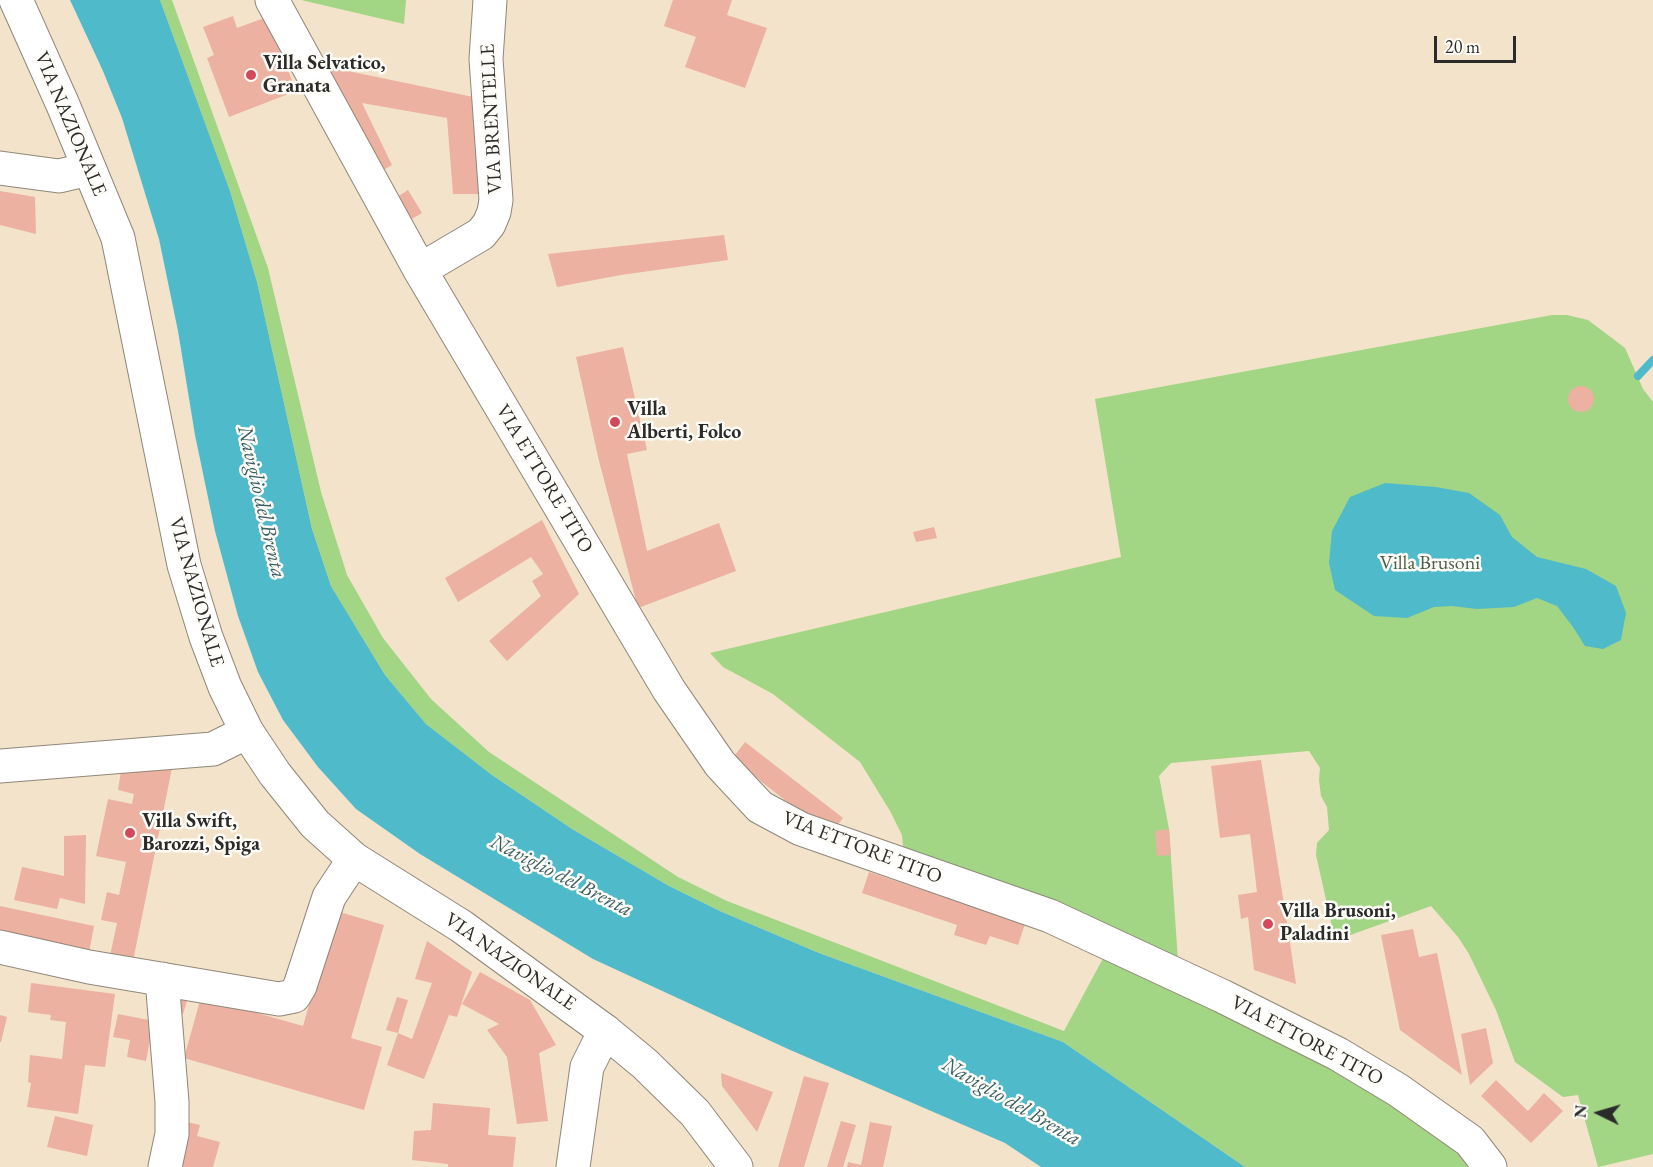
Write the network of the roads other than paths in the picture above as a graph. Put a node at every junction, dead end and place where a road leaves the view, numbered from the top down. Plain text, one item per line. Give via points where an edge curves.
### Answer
1 (16, 0) edge
2 (272, 0) edge
3 (490, 0) edge
4 (0, 168) edge
5 (89, 169) junction
6 (420, 270) junction
7 (247, 732) junction
8 (0, 766) edge
9 (354, 859) junction
10 (0, 947) edge
11 (162, 980) junction
12 (605, 1031) junction
13 (165, 1167) edge
14 (573, 1167) edge
15 (736, 1167) edge
16 (1491, 1167) edge

1 - 5 street, VIA NAZIONALE
2 - 6 street, VIA ETTORE TITO
3 - 6 street, VIA BRENTELLE via 486,59 494,212 481,234
4 - 5 street via 59,176
5 - 7 street, VIA NAZIONALE via 118,238 184,565 206,637
6 - 16 street, VIA ETTORE TITO via 669,690 720,764 760,807 801,829 1050,916 1222,996 1338,1054 1398,1090 1470,1141
7 - 8 street via 213,748
7 - 9 street, VIA NAZIONALE via 315,824
9 - 11 street via 329,897 294,996 279,999
9 - 12 street, VIA NAZIONALE via 460,926
10 - 11 street
11 - 13 street via 172,1102 172,1134
12 - 14 street via 587,1067
12 - 15 street, VIA NAZIONALE via 695,1113

